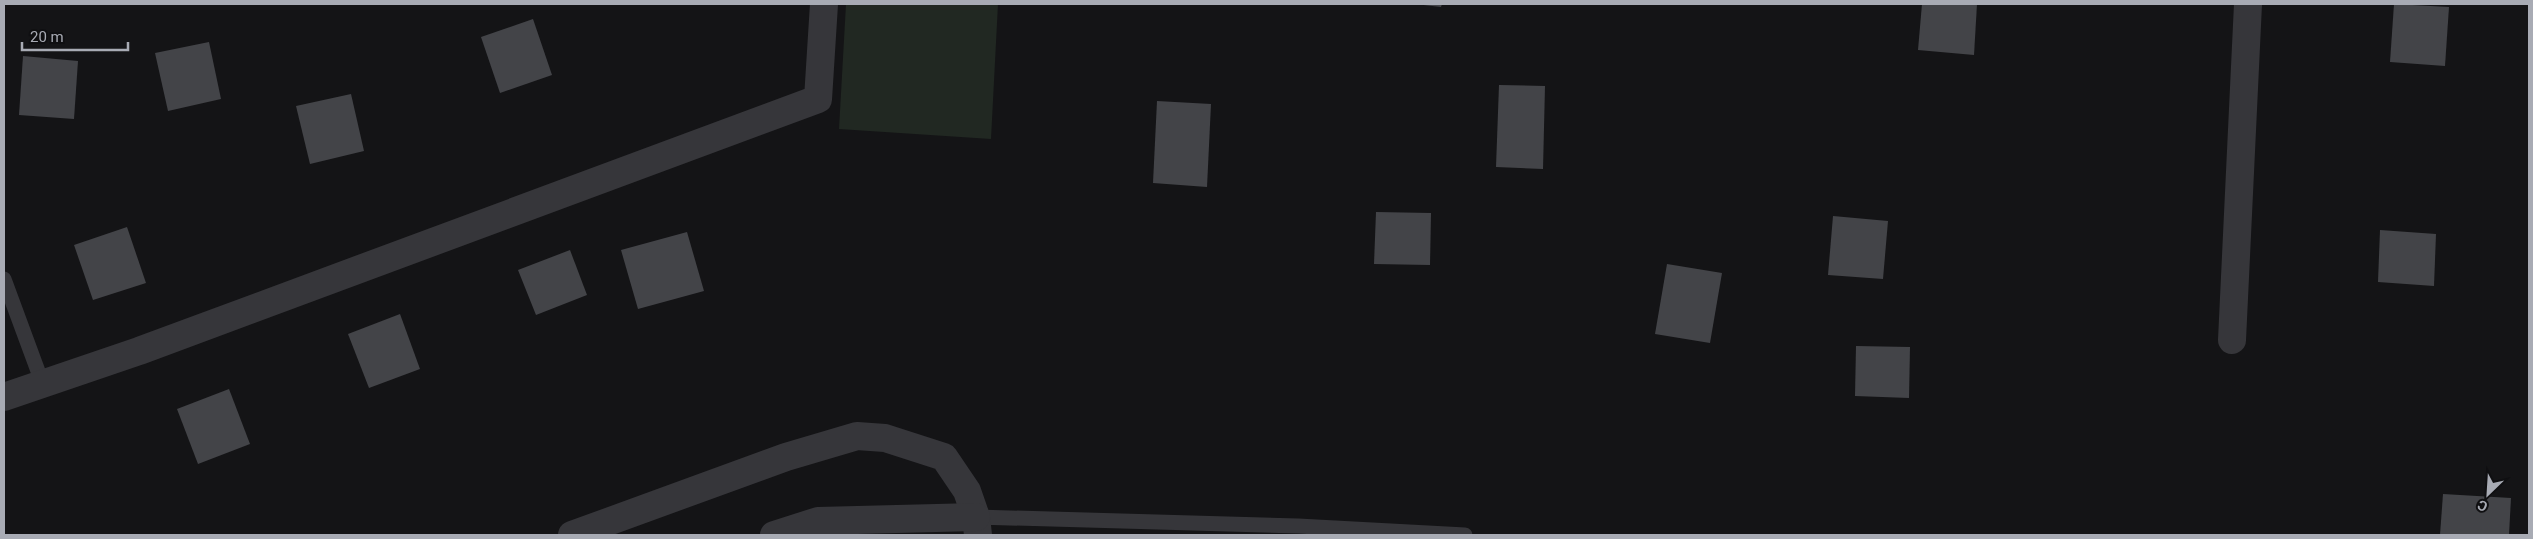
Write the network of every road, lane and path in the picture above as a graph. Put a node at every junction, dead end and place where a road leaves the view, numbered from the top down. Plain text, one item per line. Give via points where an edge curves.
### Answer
1 (824, 4) edge
2 (2248, 4) edge
3 (4, 279) edge
4 (2232, 340) dead end
5 (42, 382) junction
6 (4, 397) edge
7 (977, 526) edge
8 (1298, 530) edge
9 (572, 535) edge
10 (774, 535) edge
11 (1465, 535) edge

1 - 5 street via 818,98 139,351
2 - 4 street
3 - 5 lane
5 - 6 street
7 - 8 lane
7 - 9 street via 967,491 944,457 885,438 857,436 786,457
7 - 10 street via 818,521
8 - 11 lane

